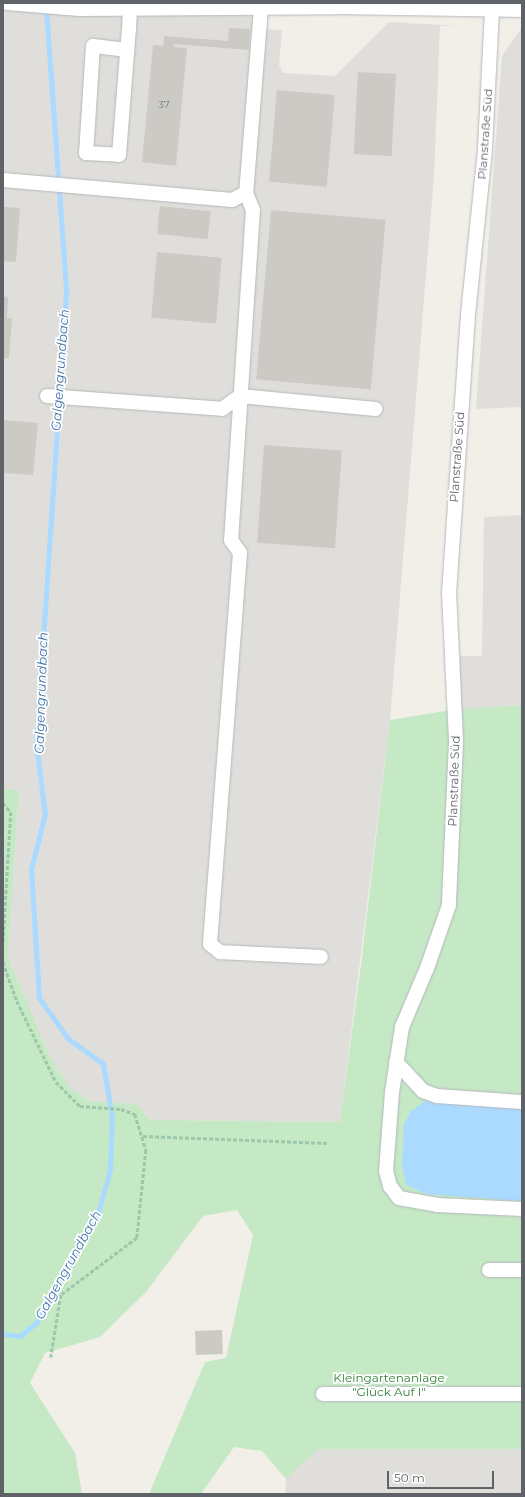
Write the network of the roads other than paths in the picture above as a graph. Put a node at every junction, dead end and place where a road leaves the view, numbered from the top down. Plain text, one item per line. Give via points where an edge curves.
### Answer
1 (7, 3) edge
2 (335, 5) edge
3 (77, 6) edge
4 (261, 8) junction
5 (130, 9) junction
6 (492, 10) junction
7 (522, 10) edge
8 (127, 50) junction
9 (3, 180) edge
10 (246, 193) junction
11 (47, 396) dead end
12 (240, 396) junction
13 (375, 409) dead end
14 (321, 957) dead end
15 (396, 1062) junction
16 (522, 1102) edge
17 (522, 1209) edge
18 (489, 1270) dead end
19 (522, 1270) edge
20 (323, 1394) dead end
21 (522, 1394) edge

1 - 3 street via 60,8
2 - 4 street
2 - 6 street
3 - 5 street
4 - 5 street
4 - 10 street
5 - 8 street
6 - 7 street
6 - 15 street, Planstraße Süd via 485,150 468,315 449,592 456,742 449,905 427,968 402,1027
8 - 8 street via 119,155 86,153 93,46
9 - 10 street via 232,200
10 - 12 street via 253,210
11 - 12 street via 222,409
12 - 13 street
12 - 14 street via 231,540 240,553 210,944 220,952
15 - 16 street via 423,1091 437,1096
15 - 17 street, Planstraße Süd via 386,1172 390,1186 400,1198 437,1205
18 - 19 street
20 - 21 street

